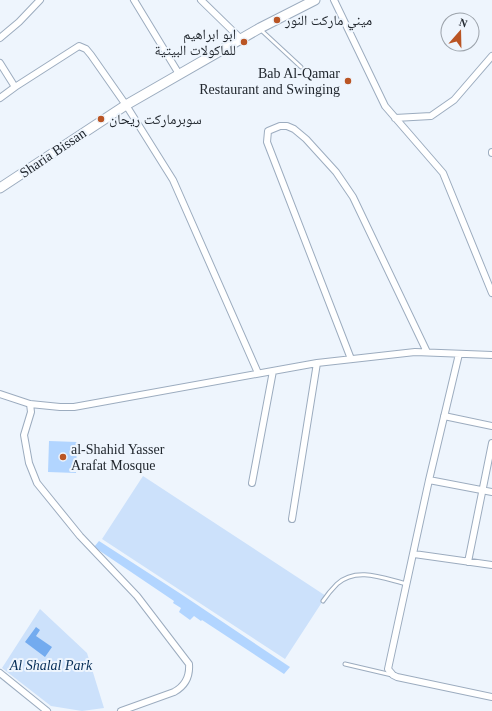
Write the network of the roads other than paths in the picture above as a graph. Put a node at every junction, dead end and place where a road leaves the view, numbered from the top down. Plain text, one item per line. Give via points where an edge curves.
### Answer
1 (40, 0) edge
2 (134, 0) edge
3 (202, 0) edge
4 (315, 0) edge
5 (334, 0) edge
6 (260, 28) junction
7 (0, 38) edge
8 (241, 39) junction
9 (492, 56) edge
10 (0, 63) edge
11 (302, 67) dead end
12 (179, 74) junction
13 (15, 87) junction
14 (0, 98) edge
15 (126, 105) junction
16 (395, 118) junction
17 (0, 188) edge
18 (492, 293) edge
19 (427, 352) junction
20 (459, 354) junction
21 (492, 355) edge
22 (351, 359) junction
23 (317, 363) junction
24 (273, 371) junction
25 (258, 374) junction
26 (0, 394) edge
27 (30, 404) junction
28 (444, 416) junction
29 (492, 426) edge
30 (492, 443) edge
31 (429, 480) junction
32 (252, 483) dead end
33 (482, 490) junction
34 (492, 492) edge
35 (292, 519) dead end
36 (414, 554) junction
37 (468, 562) junction
38 (492, 565) edge
39 (407, 584) junction
40 (323, 601) dead end
41 (345, 664) dead end
42 (0, 673) edge
43 (393, 675) junction
44 (492, 697) edge
45 (47, 711) edge
46 (121, 711) edge

1 - 7 street
2 - 12 street
3 - 8 street
4 - 6 street, Sharia Bissan
5 - 16 street via 385,106
6 - 8 street, Sharia Bissan
6 - 11 lane
8 - 12 street, Sharia Bissan
9 - 16 street via 454,100 431,116
10 - 13 street
12 - 15 street, Sharia Bissan
13 - 14 street
13 - 15 street via 82,46
15 - 17 street, Sharia Bissan
15 - 25 street via 173,180
16 - 18 street via 443,173
19 - 20 street
19 - 22 street
19 - 22 street via 354,198 341,178 299,133 287,126 274,128 268,131 267,142
20 - 21 street
20 - 28 street
22 - 23 street
23 - 24 street
23 - 35 street
24 - 25 street
24 - 32 street
25 - 27 street via 74,407
26 - 27 street
27 - 46 street via 31,412 24,435 29,463 37,484 80,536 137,596 188,664 188,676 182,688
28 - 29 street
28 - 31 street
30 - 33 street
31 - 33 street
31 - 36 street
33 - 34 street
33 - 37 street
36 - 37 street
36 - 39 street
37 - 38 street
39 - 40 lane via 366,575 353,575 337,584
39 - 43 street via 389,662 388,669
41 - 43 lane
42 - 45 street
43 - 44 street

